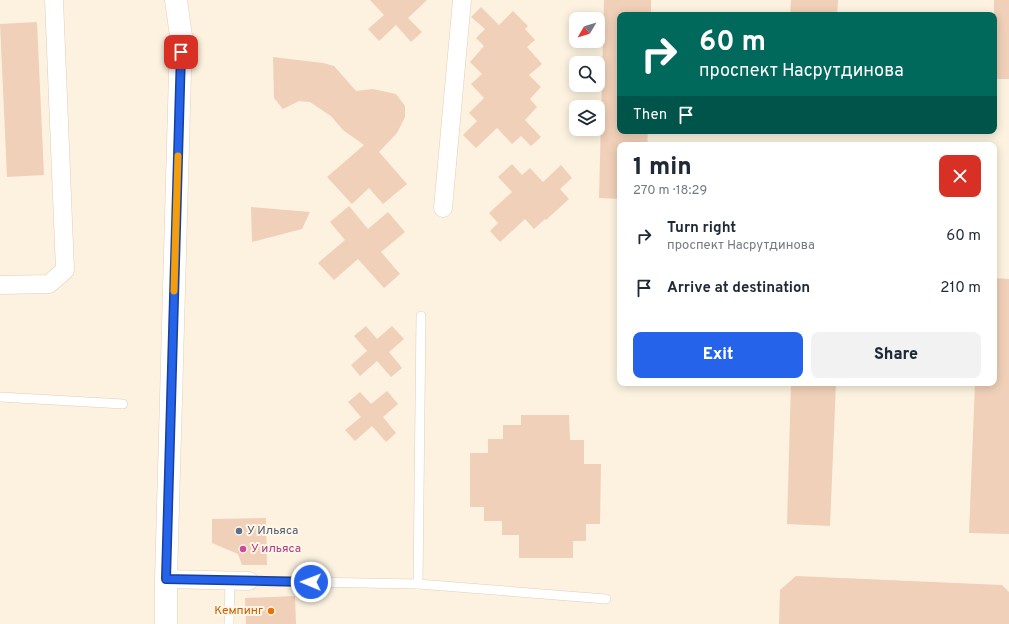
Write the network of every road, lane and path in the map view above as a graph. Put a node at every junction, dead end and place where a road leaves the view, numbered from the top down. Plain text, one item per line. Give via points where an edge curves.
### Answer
1 (54, 0) edge
2 (176, 0) edge
3 (462, 0) edge
4 (443, 208) dead end
5 (0, 285) edge
6 (422, 316) dead end
7 (0, 397) edge
8 (123, 404) dead end
9 (166, 579) junction
10 (230, 581) junction
11 (249, 581) joint
12 (418, 584) junction
13 (606, 599) dead end
14 (166, 624) edge
15 (229, 624) edge

1 - 5 street via 65,270 49,284
2 - 9 main road via 181,36
3 - 4 street
6 - 12 lane
7 - 8 lane
9 - 10 street
9 - 14 main road
10 - 11 street
10 - 15 lane
11 - 12 lane
12 - 13 lane

